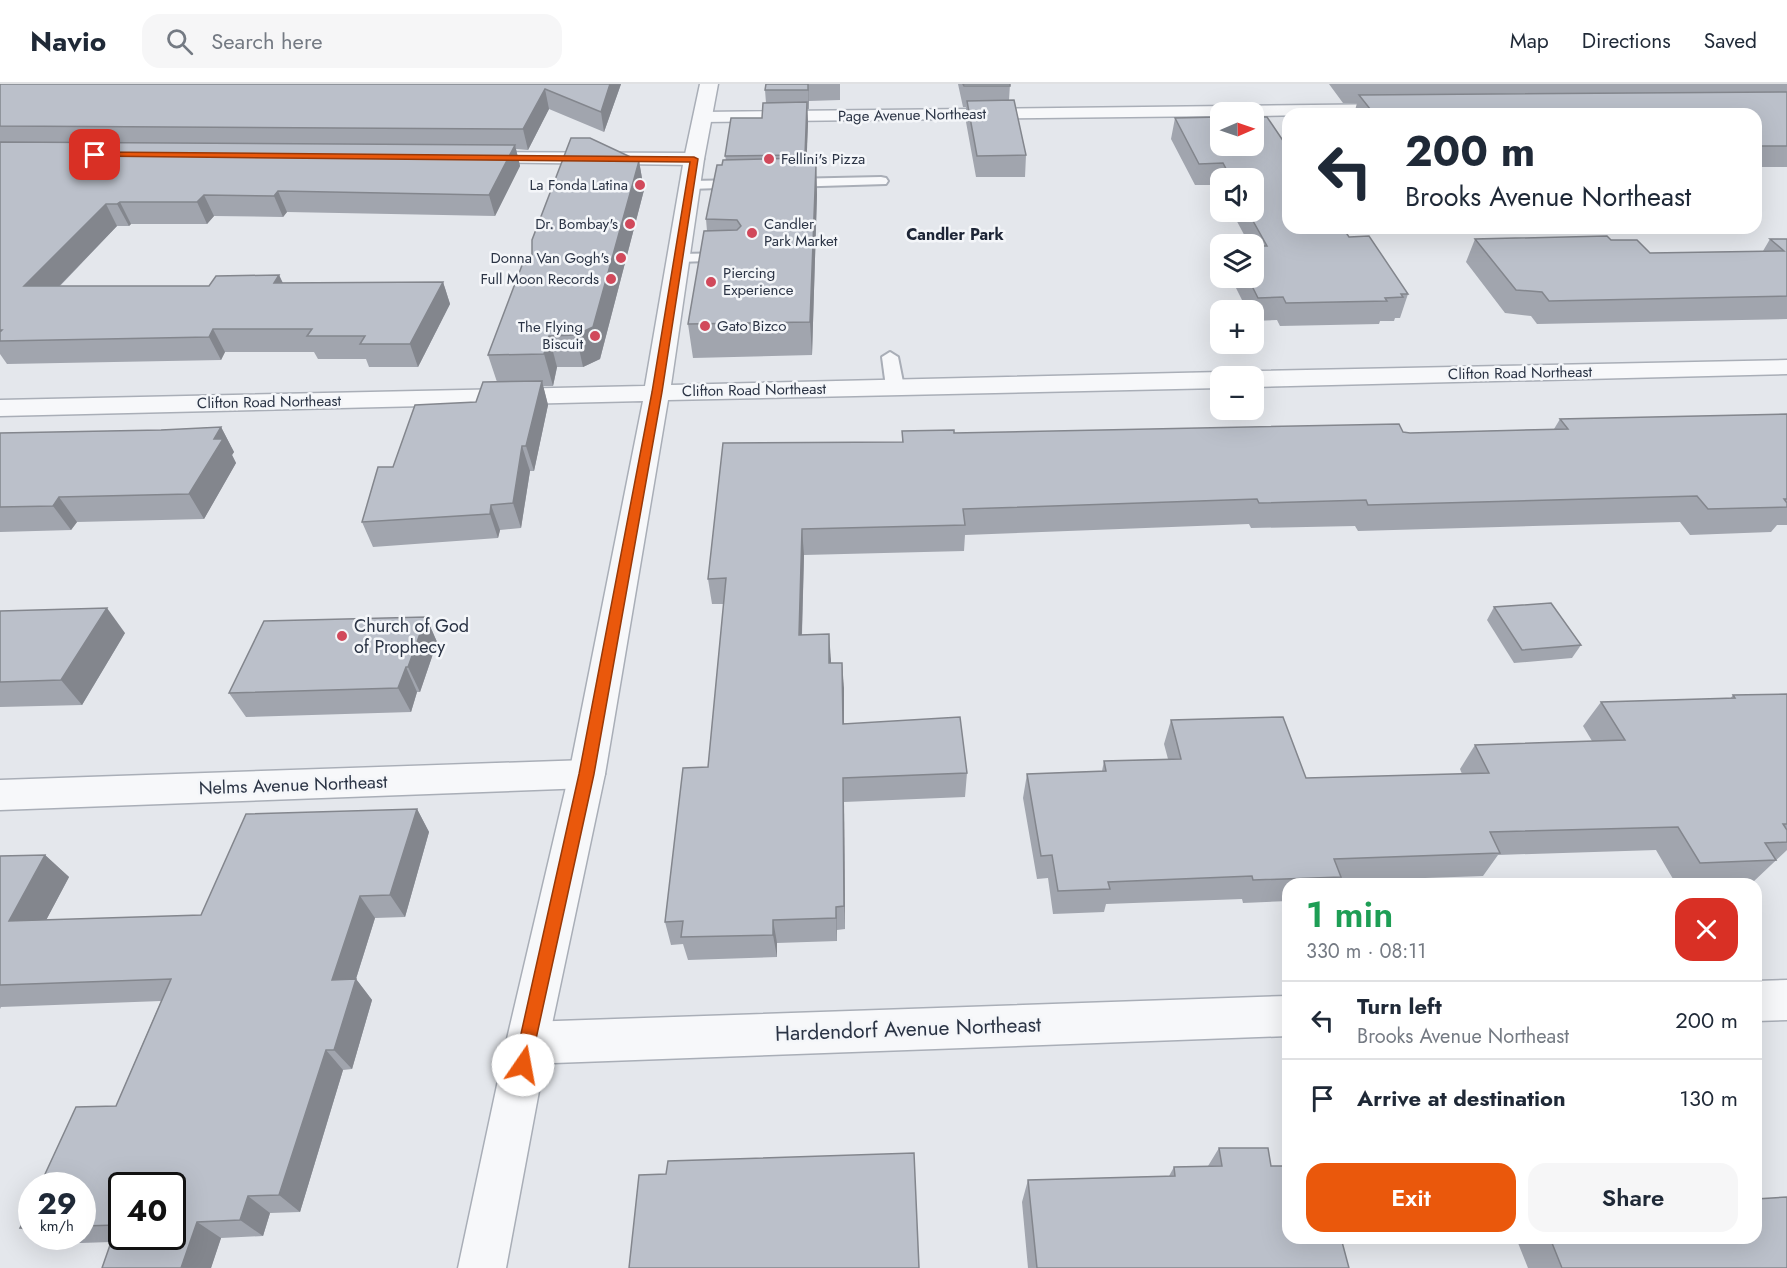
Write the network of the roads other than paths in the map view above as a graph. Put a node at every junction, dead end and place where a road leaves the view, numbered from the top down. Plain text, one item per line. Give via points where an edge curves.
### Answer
1 (709, 84) edge
2 (1210, 104) edge
3 (1264, 105) edge
4 (1380, 108) edge
5 (703, 117) junction
6 (450, 158) edge
7 (694, 159) junction
8 (881, 182) dead end
9 (775, 183) edge
10 (751, 184) edge
11 (690, 185) junction
12 (735, 257) edge
13 (679, 258) junction
14 (890, 357) dead end
15 (1787, 367) edge
16 (1264, 379) edge
17 (1210, 380) edge
18 (895, 387) junction
19 (657, 392) junction
20 (0, 408) edge
21 (587, 774) junction
22 (0, 795) edge
23 (1762, 1000) edge
24 (1787, 1000) edge
25 (1282, 1016) edge
26 (527, 1042) junction
27 (482, 1268) edge

1 - 5 street
2 - 5 street, Page Avenue Northeast
3 - 4 street, Page Avenue Northeast
5 - 7 street
6 - 7 street
7 - 11 street
8 - 9 lane
10 - 11 lane
11 - 13 street
12 - 13 lane
13 - 19 street
14 - 18 lane
15 - 16 street, Clifton Road Northeast
17 - 18 street, Clifton Road Northeast
18 - 19 street, Clifton Road Northeast
19 - 20 street, Clifton Road Northeast
19 - 21 street
21 - 22 street, Nelms Avenue Northeast
21 - 26 street
23 - 24 street
25 - 26 street, Hardendorf Avenue Northeast
26 - 27 street

